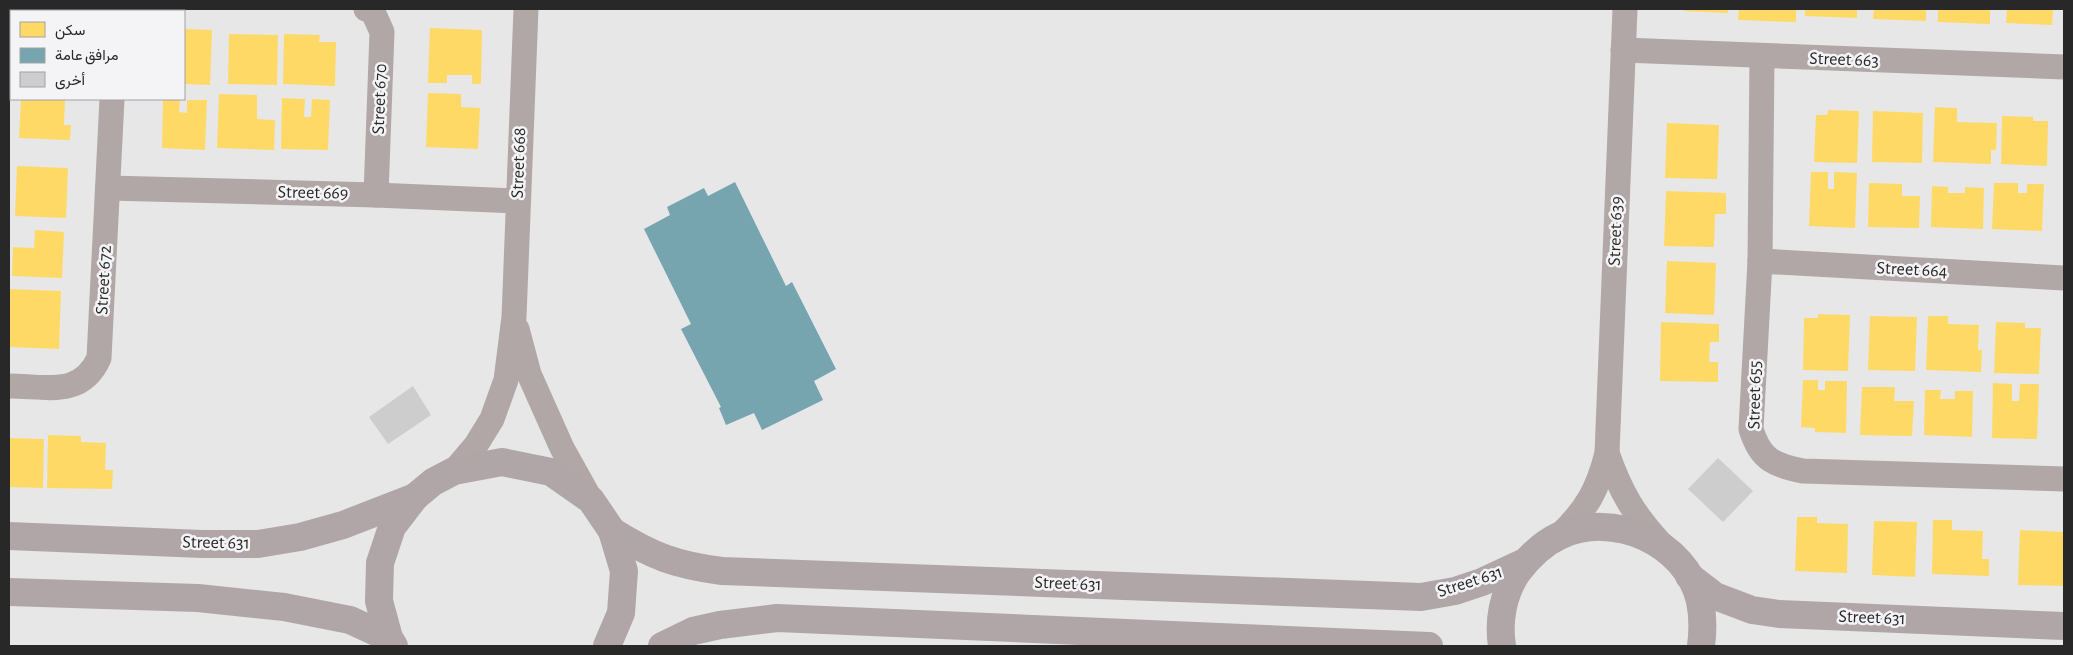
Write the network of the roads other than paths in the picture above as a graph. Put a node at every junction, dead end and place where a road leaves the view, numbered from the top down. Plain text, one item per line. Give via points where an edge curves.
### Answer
1 (366, 9) edge
2 (526, 9) edge
3 (1625, 9) edge
4 (1623, 50) junction
5 (1762, 57) junction
6 (2064, 68) edge
7 (112, 100) edge
8 (108, 188) junction
9 (376, 195) junction
10 (518, 201) junction
11 (1760, 261) junction
12 (2064, 278) edge
13 (514, 317) junction
14 (9, 386) edge
15 (1607, 453) junction
16 (454, 471) junction
17 (2064, 479) edge
18 (415, 497) junction
19 (591, 500) junction
20 (612, 531) junction
21 (1560, 535) junction
22 (9, 536) edge
23 (1663, 546) junction
24 (1525, 562) junction
25 (1689, 576) junction
26 (9, 592) edge
27 (2064, 626) edge
28 (392, 642) edge
29 (608, 646) edge
30 (662, 646) edge
31 (1429, 646) edge
32 (1502, 646) edge
33 (1701, 646) edge

1 - 9 street, Street 670 via 373,12 382,32
2 - 10 street, Street 668
3 - 4 street, Street 639
4 - 5 street, Street 663
4 - 15 street, Street 639
5 - 6 street, Street 663
5 - 11 street, Street 655
7 - 8 street, Street 672
8 - 9 street, Street 669
8 - 14 street, Street 672 via 101,342 94,370 70,387
9 - 10 street, Street 669
10 - 13 street, Street 668
11 - 12 street, Street 664
11 - 17 street, Street 655 via 1751,429 1764,457 1784,468 1803,471
13 - 16 street, Street 668 via 506,380 492,419
13 - 19 street, Street 668 via 530,374 562,448
15 - 21 street, Street 639 via 1591,499 1578,519
15 - 23 street, Street 639 via 1628,504
16 - 18 main road
16 - 19 main road via 502,462 551,472
18 - 22 main road, Street 631 via 343,525 258,544
18 - 28 main road via 392,527 380,563 379,601
19 - 20 main road
20 - 24 main road, Street 631 via 643,550 670,561 722,572 1420,598 1482,582
20 - 29 main road via 624,571 621,613
21 - 23 main road via 1595,527 1613,527 1631,531
21 - 24 main road
23 - 25 main road
24 - 32 main road via 1505,597 1501,617
25 - 27 main road, Street 631 via 1715,596 1752,610 1779,614
25 - 33 main road via 1699,599 1703,624
26 - 28 main road via 198,598 284,607 350,620
30 - 31 main road via 693,632 720,625 777,618

